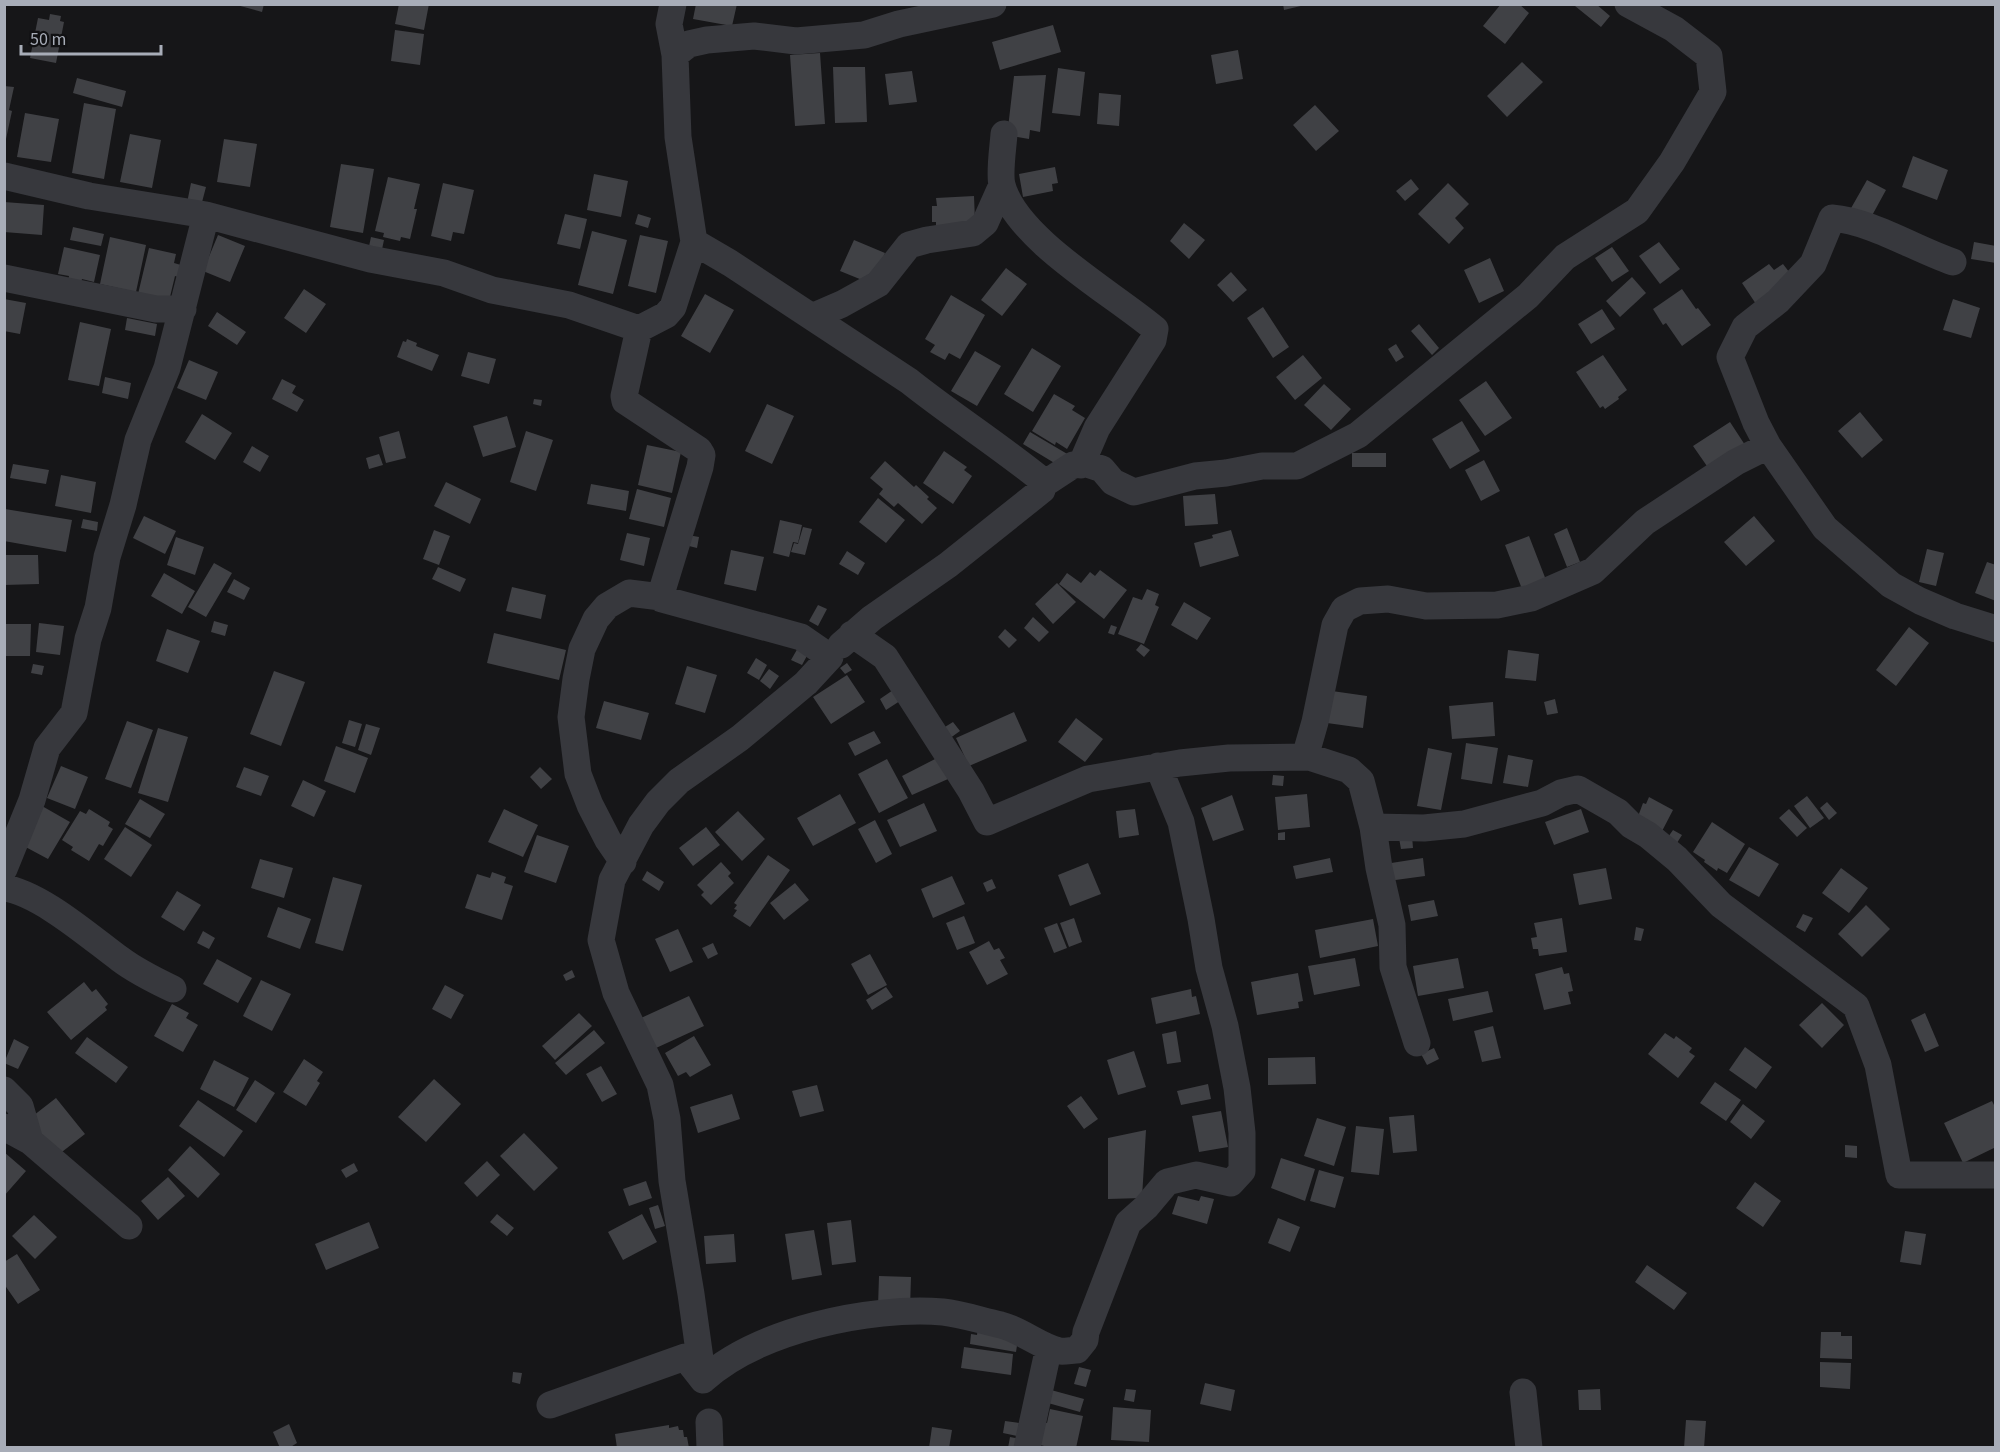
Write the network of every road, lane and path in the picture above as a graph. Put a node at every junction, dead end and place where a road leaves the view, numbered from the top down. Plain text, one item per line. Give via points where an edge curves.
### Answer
1 (673, 4) edge
2 (993, 4) edge
3 (1628, 4) edge
4 (675, 55) junction
5 (1004, 134) dead end
6 (4, 176) edge
7 (1002, 185) junction
8 (206, 215) junction
9 (694, 242) junction
10 (1953, 262) dead end
11 (4, 278) edge
12 (183, 309) junction
13 (812, 317) junction
14 (639, 330) junction
15 (1768, 446) junction
16 (1081, 465) junction
17 (1044, 484) junction
18 (661, 597) junction
19 (1995, 629) edge
20 (852, 634) junction
21 (830, 657) junction
22 (1305, 757) junction
23 (1158, 766) junction
24 (1373, 827) junction
25 (623, 862) junction
26 (4, 869) edge
27 (4, 888) edge
28 (173, 989) dead end
29 (1417, 1043) dead end
30 (4, 1090) edge
31 (4, 1127) edge
32 (30, 1141) junction
33 (1995, 1175) edge
34 (129, 1226) dead end
35 (1056, 1350) junction
36 (703, 1380) junction
37 (1523, 1392) dead end
38 (550, 1405) dead end
39 (1028, 1448) edge
40 (1529, 1448) edge

1 - 4 street via 669,24
2 - 4 street via 864,34 796,41 754,36 707,40 689,44
3 - 16 street via 1674,29 1709,56 1713,92 1637,212 1565,257 1528,296 1358,435 1297,466 1262,466 1196,476 1134,492 1113,482 1102,469
4 - 9 street via 678,137
5 - 7 street
6 - 8 street via 89,196
7 - 13 street via 984,223 973,232 909,245 878,284
7 - 16 street via 1014,211 1043,243 1155,330 1153,340 1097,428
8 - 12 street
8 - 14 street via 370,259 444,273 492,290 569,305
9 - 13 street
9 - 14 street via 673,307
10 - 15 street via 1850,220 1832,218 1813,264 1778,301 1745,327 1730,357
11 - 12 street via 156,309
12 - 26 street via 167,368 138,440 107,557 74,713 47,748 32,800
13 - 17 street via 1005,450
14 - 18 street via 625,400 702,454
15 - 19 street via 1825,528 1871,569 1920,600
15 - 22 street via 1736,462 1645,522 1593,571 1531,598 1497,605 1426,606 1388,599 1360,602 1344,609 1335,625
16 - 17 street via 1073,465
17 - 20 street via 1042,490 948,565
18 - 21 street via 801,637
18 - 25 street via 629,593 607,606 582,649 576,679 571,717 578,774 594,814
20 - 21 street
20 - 23 street via 885,657 987,822 1088,779
21 - 25 street via 806,683 740,738 679,781 641,825
22 - 23 street via 1229,758
22 - 24 street via 1349,770 1360,781
23 - 35 street via 1181,822 1209,968 1225,1026 1237,1088 1242,1171 1231,1183 1196,1175 1167,1182 1128,1223 1085,1340 1077,1350
24 - 29 street via 1392,925 1393,967
24 - 33 street via 1464,824 1578,789 1648,835 1721,905 1856,1006 1878,1065 1899,1175
25 - 36 street via 612,880 601,940 616,993 660,1085
27 - 28 street via 22,892 128,964
30 - 32 street via 20,1106
31 - 32 street
32 - 34 street
35 - 36 street via 1008,1327 944,1312 897,1312 848,1318 786,1334 762,1343
35 - 39 street via 1047,1356
36 - 38 street via 685,1357
37 - 40 street

